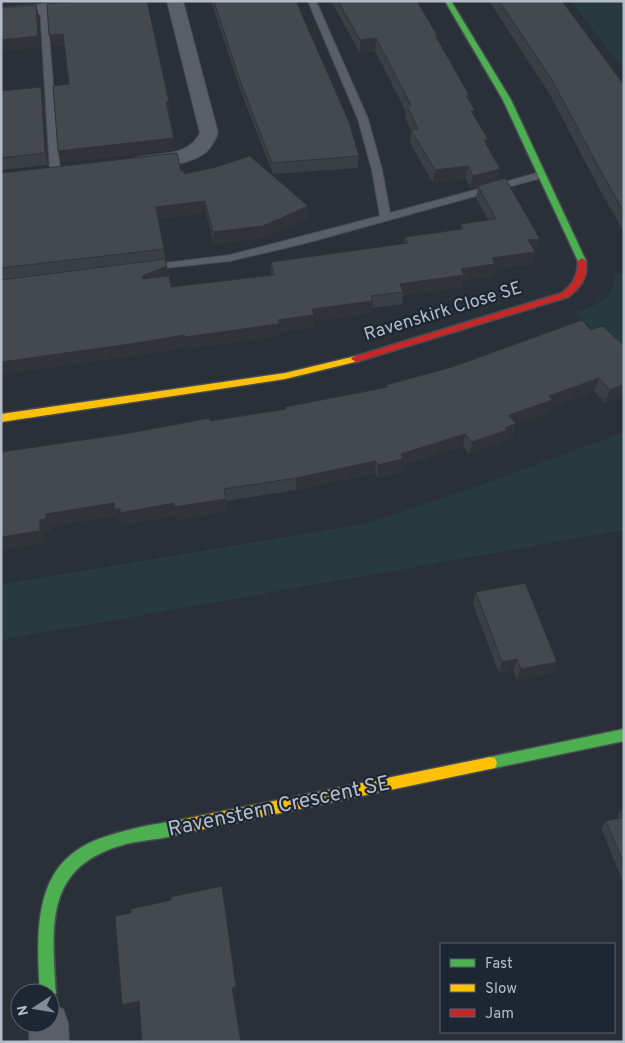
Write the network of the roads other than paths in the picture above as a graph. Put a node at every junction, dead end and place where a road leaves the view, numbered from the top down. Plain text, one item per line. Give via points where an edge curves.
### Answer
1 (130, 1) edge
2 (175, 1) edge
3 (312, 1) edge
4 (448, 1) edge
5 (43, 9) junction
6 (1, 13) edge
7 (121, 164) edge
8 (74, 170) edge
9 (46, 173) joint
10 (541, 175) junction
11 (386, 218) junction
12 (135, 270) edge
13 (1, 418) edge
14 (624, 735) edge
15 (48, 983) edge

1 - 5 street
2 - 7 street via 209,133 207,140 201,147 177,158
3 - 11 lane via 363,119
4 - 10 street, Ravenskirk Close SE via 507,100
5 - 6 street
5 - 9 lane
8 - 9 street
10 - 11 lane
10 - 13 street, Ravenskirk Close SE via 584,267 578,286 565,295 348,362 285,376
11 - 12 lane via 230,258
14 - 15 street, Ravenstern Crescent SE via 115,841 78,858 55,885 45,921

